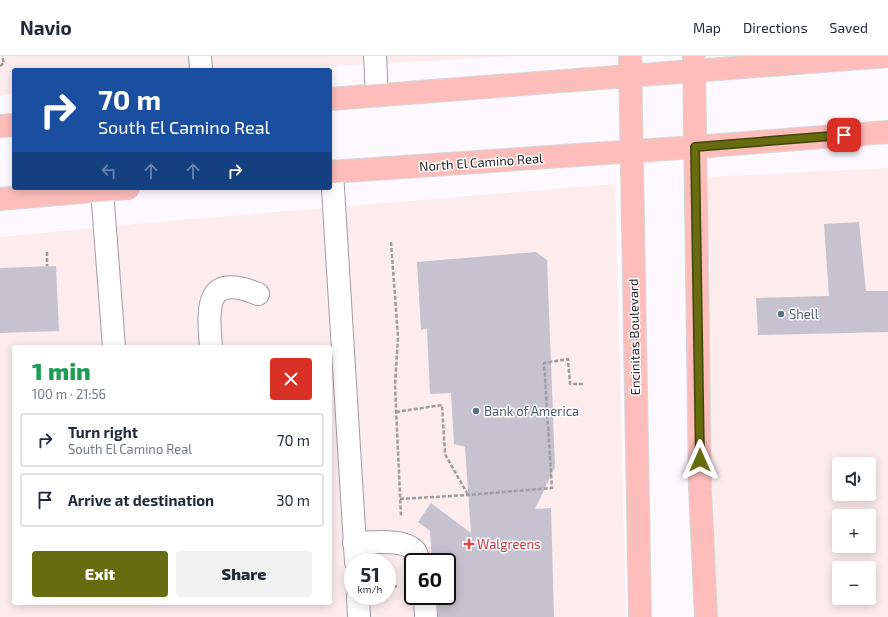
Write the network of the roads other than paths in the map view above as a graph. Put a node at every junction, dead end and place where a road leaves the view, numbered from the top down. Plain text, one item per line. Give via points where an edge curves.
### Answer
1 (200, 56) edge
2 (375, 56) edge
3 (888, 56) edge
4 (694, 63) edge
5 (630, 65) edge
6 (201, 68) edge
7 (377, 95) junction
8 (332, 99) edge
9 (12, 125) edge
10 (0, 126) edge
11 (888, 132) edge
12 (695, 147) junction
13 (632, 151) junction
14 (332, 172) edge
15 (332, 188) edge
16 (102, 190) joint
17 (0, 199) edge
18 (258, 294) dead end
19 (114, 345) edge
20 (210, 345) edge
21 (355, 552) edge
22 (416, 553) edge
23 (358, 605) edge
24 (425, 605) edge
25 (359, 617) edge
26 (426, 617) edge
27 (640, 617) edge
28 (706, 617) edge

1 - 6 lane
2 - 7 lane
3 - 4 main road
4 - 5 main road
4 - 12 main road
5 - 7 main road
5 - 13 main road, Encinitas Boulevard
7 - 8 main road
9 - 10 main road
11 - 12 main road, North El Camino Real
12 - 13 main road, North El Camino Real
12 - 28 main road via 700,488
13 - 14 main road, North El Camino Real
13 - 27 main road, Encinitas Boulevard
15 - 21 lane
16 - 17 main road
16 - 19 lane
18 - 20 lane via 241,287 222,289 212,297 208,314
21 - 22 lane via 391,542 403,545
23 - 25 lane
24 - 26 lane

